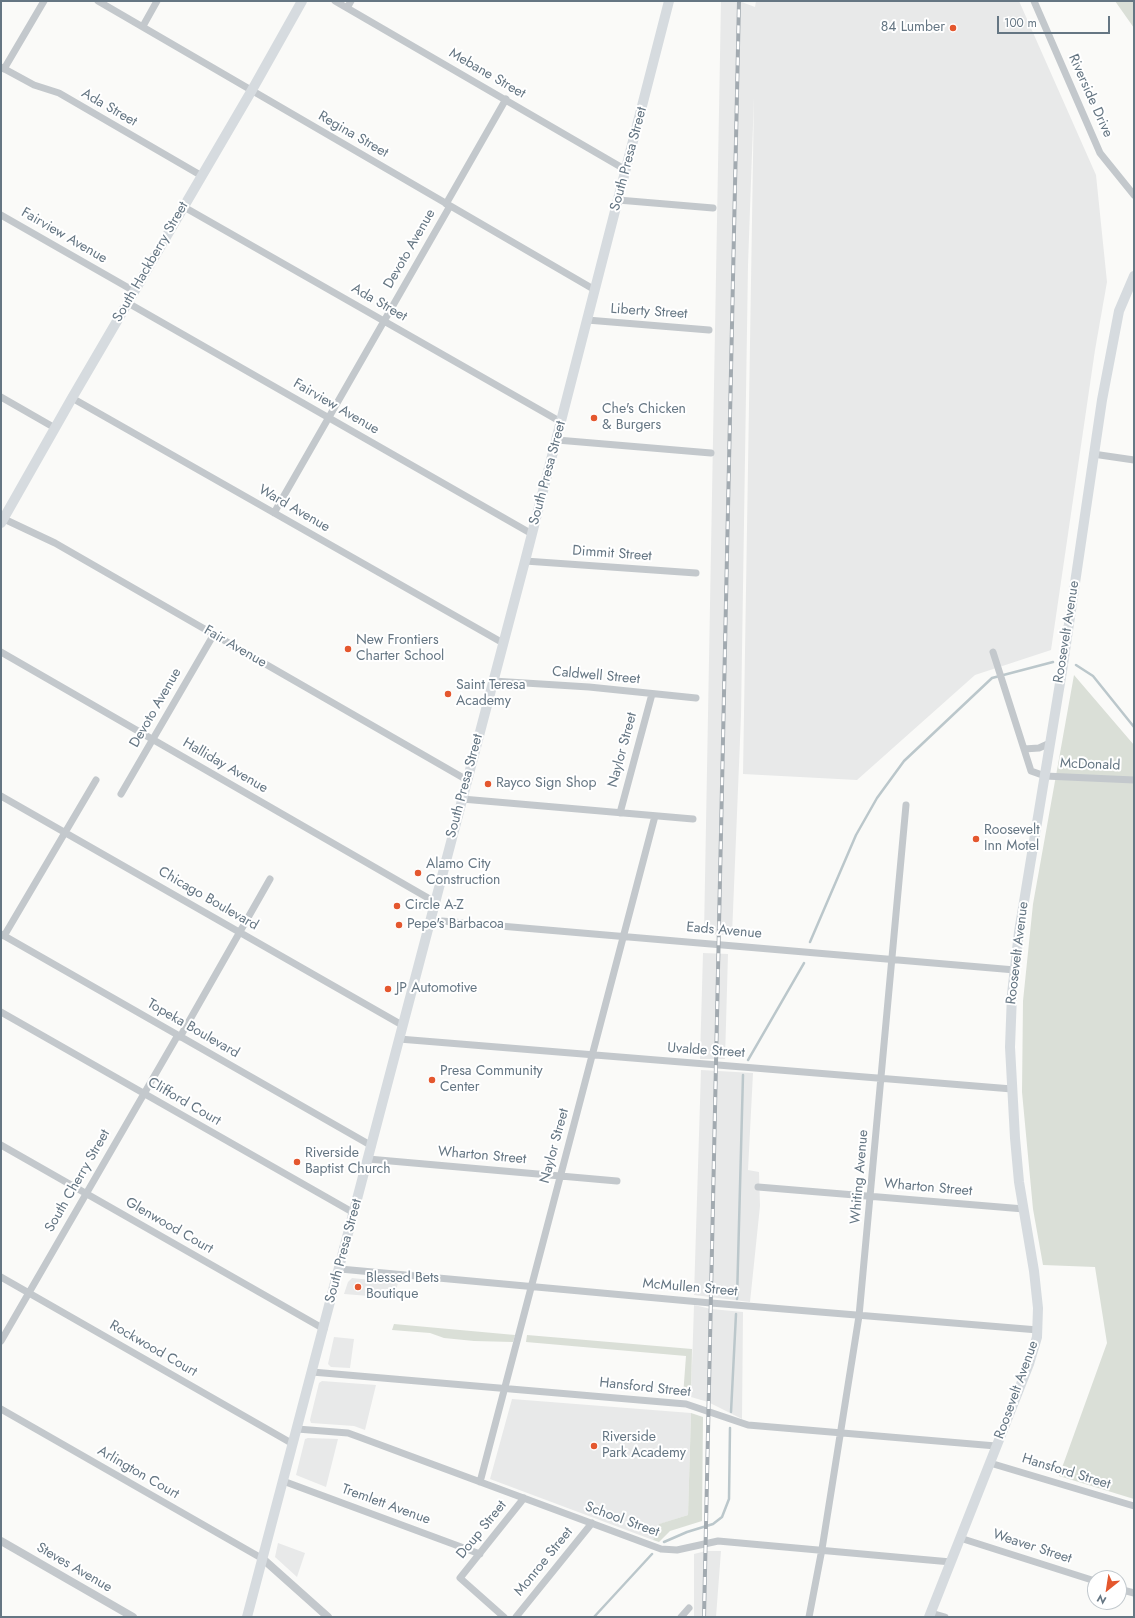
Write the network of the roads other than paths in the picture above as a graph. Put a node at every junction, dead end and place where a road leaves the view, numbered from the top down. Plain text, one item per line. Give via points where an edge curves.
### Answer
1 (44, 1) edge
2 (98, 1) edge
3 (157, 1) edge
4 (302, 1) edge
5 (335, 1) edge
6 (351, 1) edge
7 (1034, 1) edge
8 (667, 2) edge
9 (347, 8) junction
10 (142, 26) junction
11 (3, 68) edge
12 (252, 90) junction
13 (506, 99) junction
14 (626, 170) junction
15 (202, 176) junction
16 (1134, 195) edge
17 (618, 200) junction
18 (448, 205) junction
19 (184, 207) junction
20 (713, 208) dead end
21 (1, 215) edge
22 (1134, 276) edge
23 (595, 290) junction
24 (134, 291) junction
25 (128, 303) junction
26 (587, 320) junction
27 (384, 321) junction
28 (709, 330) dead end
29 (1, 397) edge
30 (72, 398) junction
31 (329, 418) junction
32 (562, 422) junction
33 (55, 428) junction
34 (557, 440) junction
35 (711, 453) dead end
36 (1094, 454) junction
37 (1134, 460) edge
38 (274, 513) junction
39 (2, 520) edge
40 (532, 534) junction
41 (526, 560) junction
42 (696, 574) dead end
43 (214, 634) junction
44 (503, 643) junction
45 (1, 652) edge
46 (993, 652) dead end
47 (493, 681) junction
48 (652, 694) junction
49 (696, 698) dead end
50 (152, 739) junction
51 (1050, 744) junction
52 (1024, 749) junction
53 (1045, 776) junction
54 (96, 780) dead end
55 (467, 780) junction
56 (1134, 780) edge
57 (121, 794) dead end
58 (1, 796) edge
59 (462, 800) junction
60 (906, 805) dead end
61 (620, 813) junction
62 (655, 816) junction
63 (693, 819) dead end
64 (65, 832) junction
65 (270, 879) dead end
66 (435, 902) junction
67 (430, 920) junction
68 (240, 932) junction
69 (3, 935) edge
70 (624, 936) junction
71 (892, 959) junction
72 (1015, 970) junction
73 (1, 1012) edge
74 (402, 1025) junction
75 (179, 1036) junction
76 (399, 1039) junction
77 (593, 1055) junction
78 (882, 1078) junction
79 (1012, 1089) junction
80 (144, 1094) junction
81 (1, 1146) edge
82 (372, 1146) junction
83 (368, 1159) junction
84 (561, 1176) junction
85 (617, 1181) dead end
86 (758, 1188) dead end
87 (85, 1194) junction
88 (871, 1197) junction
89 (1024, 1209) junction
90 (354, 1213) junction
91 (340, 1269) junction
92 (1, 1277) edge
93 (532, 1287) junction
94 (28, 1293) junction
95 (859, 1316) junction
96 (324, 1329) junction
97 (1038, 1330) junction
98 (1, 1341) edge
99 (312, 1372) junction
100 (505, 1389) junction
101 (1, 1409) edge
102 (297, 1429) junction
103 (842, 1433) junction
104 (293, 1444) junction
105 (996, 1446) junction
106 (990, 1462) junction
107 (283, 1481) junction
108 (480, 1482) junction
109 (524, 1498) junction
110 (1134, 1506) edge
111 (592, 1523) junction
112 (960, 1538) junction
113 (1, 1541) edge
114 (822, 1550) junction
115 (480, 1554) junction
116 (263, 1559) junction
117 (950, 1562) junction
118 (1087, 1578) edge
119 (689, 1608) dead end
120 (930, 1615) edge
121 (134, 1617) edge
122 (247, 1617) edge
123 (328, 1617) edge
124 (504, 1617) edge
125 (516, 1617) edge
126 (681, 1617) edge
127 (809, 1617) edge
128 (945, 1617) edge

1 - 11 street
2 - 10 street, Regina Street
3 - 10 street
4 - 12 main road, South Hackberry Street
5 - 9 street, Mebane Street
6 - 9 street
7 - 16 street, Riverside Drive via 1097,146 1106,162
8 - 14 main road, South Presa Street
9 - 13 street, Mebane Street
10 - 12 street, Regina Street
11 - 15 street, Ada Street via 34,85 59,94
12 - 15 main road, South Hackberry Street
12 - 18 street, Regina Street
13 - 14 street, Mebane Street
13 - 18 street, Devoto Avenue
14 - 17 main road, South Presa Street
15 - 19 main road, South Hackberry Street
17 - 20 street
17 - 23 main road, South Presa Street
18 - 23 street, Regina Street
18 - 27 street, Devoto Avenue
19 - 24 main road, South Hackberry Street
19 - 27 street, Ada Street
21 - 24 street, Fairview Avenue
22 - 36 main road, Roosevelt Avenue via 1120,311 1112,342
23 - 26 main road, South Presa Street
24 - 25 main road, South Hackberry Street
25 - 30 main road, South Hackberry Street
25 - 31 street, Fairview Avenue
26 - 28 street, Liberty Street
26 - 32 main road, South Presa Street
27 - 31 street, Devoto Avenue
27 - 32 street, Ada Street
29 - 33 street
30 - 33 main road, South Hackberry Street
30 - 38 street, Ward Avenue
31 - 38 street, Devoto Avenue
31 - 40 street, Fairview Avenue
32 - 34 main road, South Presa Street
33 - 39 main road, South Hackberry Street
34 - 35 street
34 - 40 main road, South Presa Street
36 - 37 street
36 - 51 main road, Roosevelt Avenue
38 - 44 street, Ward Avenue
39 - 43 street, Fair Avenue via 55,543
40 - 41 main road, South Presa Street
41 - 42 street, Dimmit Street
41 - 44 main road, South Presa Street
43 - 50 street, Devoto Avenue
43 - 55 street, Fair Avenue
44 - 47 main road, South Presa Street
45 - 50 street, Halliday Avenue
46 - 52 street
47 - 48 street, Caldwell Street
47 - 55 main road, South Presa Street
48 - 49 street, Caldwell Street
48 - 61 street, Naylor Street
50 - 57 street, Devoto Avenue
50 - 66 street, Halliday Avenue
51 - 52 street
51 - 53 main road, Roosevelt Avenue
52 - 53 street via 1031,771
53 - 56 street, McDonald
53 - 72 main road, Roosevelt Avenue
54 - 64 street
55 - 59 main road, South Presa Street
58 - 64 street, Chicago Boulevard
59 - 61 street
59 - 66 main road, South Presa Street
60 - 71 street, Whiting Avenue
61 - 62 street
62 - 63 street
62 - 70 street, Naylor Street
64 - 68 street, Chicago Boulevard
64 - 69 street
65 - 68 street, South Cherry Street
66 - 67 main road, South Presa Street
67 - 70 street, Eads Avenue
67 - 74 main road, South Presa Street
68 - 74 street, Chicago Boulevard
68 - 75 street, South Cherry Street
69 - 75 street, Topeka Boulevard
70 - 71 street, Eads Avenue
70 - 77 street, Naylor Street
71 - 72 street, Eads Avenue
71 - 78 street, Whiting Avenue
72 - 79 main road, Roosevelt Avenue via 1010,1047
73 - 80 street, Clifford Court
74 - 76 main road, South Presa Street
75 - 80 street, South Cherry Street
75 - 82 street, Topeka Boulevard
76 - 77 street, Uvalde Street
76 - 82 main road, South Presa Street
77 - 78 street, Uvalde Street
77 - 84 street, Naylor Street
78 - 79 street, Uvalde Street
78 - 88 street, Whiting Avenue
79 - 89 main road, Roosevelt Avenue via 1019,1182
80 - 87 street, South Cherry Street
80 - 90 street, Clifford Court
81 - 87 street, Glenwood Court
82 - 83 main road, South Presa Street
83 - 84 street, Wharton Street
83 - 90 main road, South Presa Street
84 - 85 street, Wharton Street
84 - 93 street, Naylor Street
86 - 88 street, Wharton Street
87 - 94 street, South Cherry Street
87 - 96 street, Glenwood Court
88 - 89 street, Wharton Street
88 - 95 street, Whiting Avenue
89 - 97 main road, Roosevelt Avenue via 1034,1271
90 - 91 main road, South Presa Street
91 - 93 street, McMullen Street
91 - 96 main road, South Presa Street
92 - 94 street, Rockwood Court
93 - 95 street, McMullen Street
93 - 100 street, Naylor Street
94 - 98 street, South Cherry Street
94 - 104 street, Rockwood Court
95 - 97 street, McMullen Street
95 - 103 street, Whiting Avenue
96 - 99 main road, South Presa Street
97 - 105 main road, Roosevelt Avenue via 1029,1364
99 - 100 street, Hansford Street
99 - 102 main road, South Presa Street
100 - 103 street, Hansford Street via 686,1404 748,1425
100 - 108 street, Naylor Street
101 - 116 street, Arlington Court
102 - 104 main road, South Presa Street
102 - 108 street, School Street via 348,1433
103 - 105 street, Hansford Street
103 - 114 street, Whiting Avenue
104 - 107 main road, South Presa Street
105 - 106 main road, Roosevelt Avenue
106 - 110 street, Hansford Street
106 - 112 main road, Roosevelt Avenue
107 - 115 street, Tremlett Avenue
107 - 116 main road, South Presa Street
108 - 109 street, School Street
109 - 111 street, School Street
109 - 115 street, Doup Street
111 - 114 street, School Street via 668,1550 718,1541
111 - 125 street, Monroe Street
112 - 117 main road, Roosevelt Avenue
112 - 118 street, Weaver Street
113 - 121 street, Steves Avenue
114 - 117 street, School Street
114 - 127 street, Whiting Avenue
115 - 124 street, Doup Street via 460,1578
116 - 122 main road, South Presa Street
116 - 123 street
117 - 120 main road, Roosevelt Avenue
119 - 126 street
120 - 128 street

